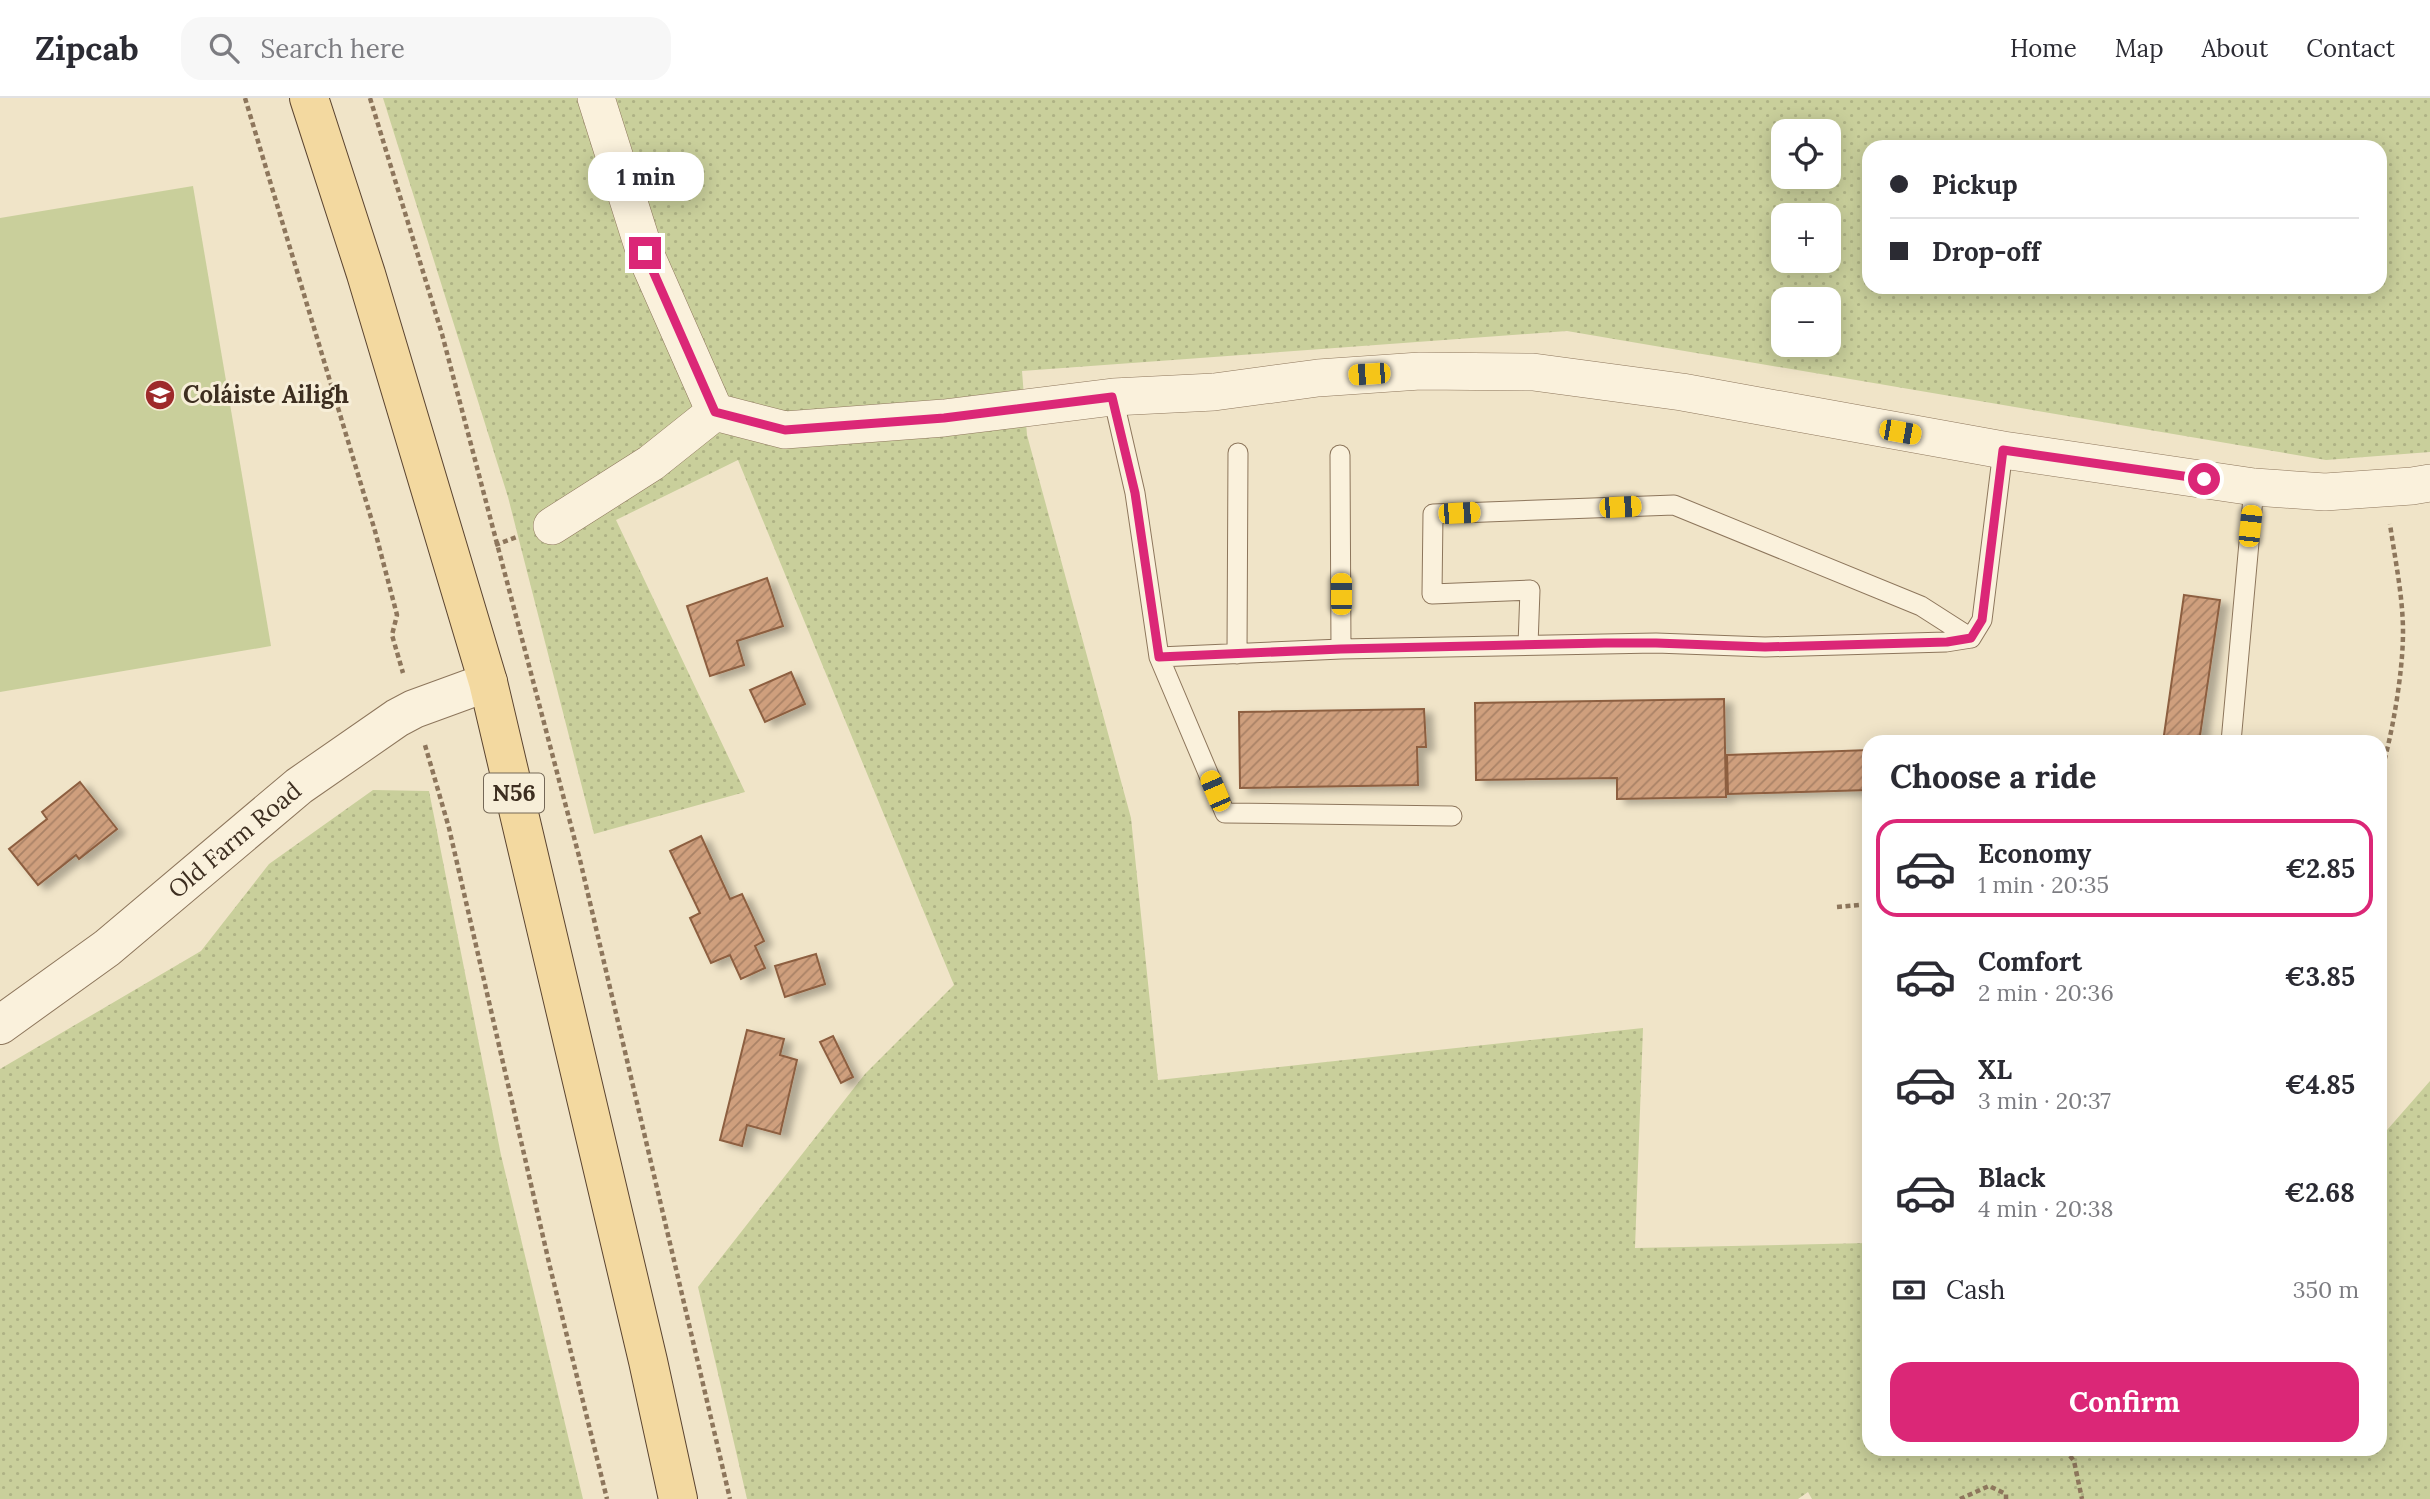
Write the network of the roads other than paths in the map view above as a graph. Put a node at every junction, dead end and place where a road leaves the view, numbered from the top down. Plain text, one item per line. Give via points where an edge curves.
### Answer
1 (309, 98) edge
2 (596, 98) edge
3 (1112, 397) junction
4 (715, 412) junction
5 (2003, 450) junction
6 (1238, 453) dead end
7 (1340, 455) dead end
8 (2430, 483) edge
9 (2254, 487) junction
10 (552, 526) road end
11 (1971, 638) junction
12 (1528, 645) junction
13 (1341, 649) junction
14 (1237, 654) junction
15 (1159, 657) junction
16 (488, 682) junction
17 (2232, 735) edge
18 (1451, 816) dead end
19 (0, 1025) edge
20 (677, 1499) edge

1 - 16 main road, N56
2 - 4 street via 645,253
3 - 4 street via 944,418 785,430
3 - 5 street via 1420,371 1533,372 1682,392
3 - 15 lane via 1135,493
4 - 10 street via 651,463
5 - 9 street
5 - 11 lane via 1982,620
6 - 14 lane
7 - 13 lane
8 - 9 street via 2325,492
9 - 17 lane
11 - 12 lane via 1765,647
11 - 12 lane via 1921,606 1674,505 1433,514 1432,594 1530,590
12 - 13 lane
13 - 14 lane
14 - 15 lane
15 - 18 lane via 1225,813
16 - 19 street, Old Farm Road via 397,718 299,786 107,948
16 - 20 main road, N56

